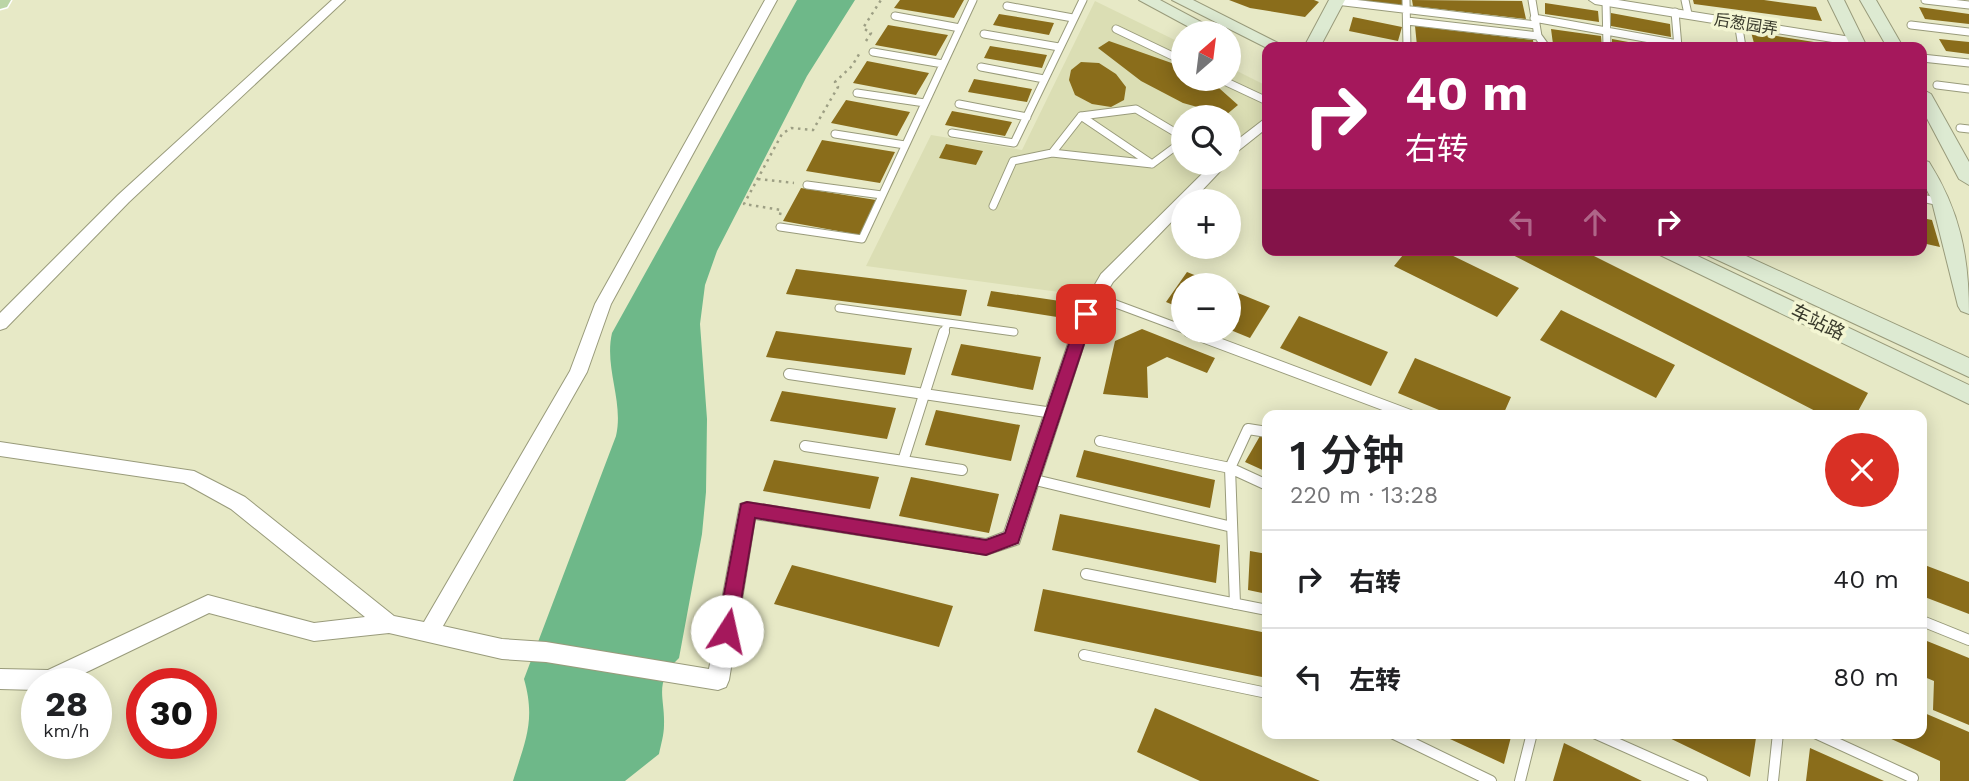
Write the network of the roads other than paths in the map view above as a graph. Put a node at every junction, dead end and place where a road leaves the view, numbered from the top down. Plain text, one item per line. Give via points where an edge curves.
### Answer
1 (340, 0) edge
2 (771, 0) edge
3 (973, 0) edge
4 (1083, 0) edge
5 (1147, 0) edge
6 (1180, 0) edge
7 (1406, 0) edge
8 (1531, 0) edge
9 (1685, 0) edge
10 (1836, 0) edge
11 (1868, 0) edge
12 (1925, 0) edge
13 (1336, 1) edge
14 (1600, 1) edge
15 (1969, 5) edge
16 (1007, 6) dead end
17 (1407, 12) junction
18 (1681, 13) junction
19 (895, 16) dead end
20 (1073, 18) junction
21 (1191, 21) edge
22 (1407, 21) junction
23 (1535, 22) junction
24 (1738, 22) junction
25 (1911, 25) dead end
26 (960, 27) junction
27 (1116, 29) dead end
28 (1607, 31) junction
29 (1969, 32) edge
30 (984, 34) dead end
31 (1538, 36) junction
32 (1268, 42) edge
33 (1315, 42) edge
34 (1407, 42) edge
35 (1542, 42) edge
36 (1607, 42) edge
37 (1659, 42) edge
38 (1678, 42) edge
39 (1741, 42) edge
40 (1847, 42) edge
41 (1857, 42) edge
42 (1892, 42) edge
43 (1241, 45) edge
44 (1059, 47) junction
45 (873, 52) dead end
46 (1171, 55) edge
47 (1262, 56) edge
48 (1927, 59) edge
49 (1969, 63) edge
50 (943, 64) junction
51 (981, 67) dead end
52 (1044, 79) junction
53 (1241, 89) edge
54 (1969, 89) edge
55 (1929, 90) edge
56 (857, 93) dead end
57 (1262, 99) edge
58 (925, 103) junction
59 (959, 104) dead end
60 (1081, 116) junction
61 (1027, 117) junction
62 (1262, 125) edge
63 (1171, 131) edge
64 (952, 133) dead end
65 (835, 134) dead end
66 (1241, 144) edge
67 (905, 145) junction
68 (1171, 149) edge
69 (1052, 153) junction
70 (1152, 164) junction
71 (1209, 175) edge
72 (1927, 175) edge
73 (1969, 179) edge
74 (807, 185) road end
75 (1195, 189) edge
76 (882, 195) junction
77 (1927, 199) edge
78 (1942, 203) junction
79 (993, 206) dead end
80 (1171, 213) edge
81 (780, 227) road end
82 (1679, 256) edge
83 (1727, 256) edge
84 (1097, 297) junction
85 (1969, 306) edge
86 (839, 308) dead end
87 (947, 323) junction
88 (0, 324) edge
89 (1171, 325) edge
90 (1014, 332) dead end
91 (1219, 343) edge
92 (1969, 368) edge
93 (789, 374) dead end
94 (924, 394) junction
95 (1969, 395) edge
96 (1397, 410) edge
97 (1053, 413) junction
98 (1262, 431) edge
99 (1100, 441) dead end
100 (805, 446) dead end
101 (0, 449) edge
102 (903, 461) junction
103 (1230, 468) junction
104 (962, 470) dead end
105 (1031, 479) junction
106 (1262, 483) edge
107 (1232, 527) junction
108 (1086, 573) dead end
109 (1235, 604) junction
110 (1262, 609) edge
111 (1927, 623) edge
112 (389, 624) junction
113 (429, 632) junction
114 (1969, 640) edge
115 (1084, 655) dead end
116 (0, 679) edge
117 (1262, 692) edge
118 (1404, 739) edge
119 (1530, 739) edge
120 (1608, 739) edge
121 (1777, 739) edge
122 (1828, 739) edge
123 (1913, 778) dead end
124 (1491, 781) edge
125 (1520, 781) edge
126 (1702, 781) edge
127 (1773, 781) edge

1 - 88 street via 187,136
2 - 113 street via 603,304 578,372
3 - 26 lane
4 - 20 lane
5 - 21 main road
6 - 32 main road
7 - 17 lane
8 - 23 lane
9 - 18 lane
10 - 41 main road
11 - 42 main road
12 - 15 lane
13 - 17 lane
13 - 33 main road
14 - 18 street, 后葱园弄
14 - 28 lane
16 - 20 lane
17 - 22 lane
17 - 23 lane
18 - 24 street, 后葱园弄
18 - 38 lane
19 - 26 lane
20 - 44 lane
22 - 31 lane
22 - 34 lane
23 - 28 lane
23 - 31 lane
24 - 39 lane
24 - 40 street, 后葱园弄
25 - 29 lane
26 - 50 lane
27 - 46 lane
28 - 36 lane
28 - 37 lane
30 - 44 lane
31 - 35 lane
43 - 47 main road
44 - 52 lane
45 - 50 lane
48 - 49 lane
50 - 58 lane
51 - 52 lane
52 - 61 lane
53 - 57 lane
54 - 55 lane
55 - 73 main road
56 - 58 lane
58 - 67 lane
59 - 61 lane
60 - 63 lane via 1136,108
60 - 69 lane
60 - 70 lane
61 - 64 lane via 1014,144
62 - 66 street
65 - 67 lane
67 - 76 lane
68 - 70 lane
69 - 70 lane
69 - 79 lane via 1013,161
71 - 75 street
72 - 78 main road
74 - 76 lane
76 - 81 lane via 862,239
77 - 78 lane
78 - 85 main road
80 - 84 street via 1107,278
82 - 95 main road, 车站路
83 - 92 main road, 车站路
84 - 89 lane
84 - 97 street via 1086,314
86 - 87 lane
87 - 90 lane
87 - 94 lane
91 - 96 lane
93 - 94 lane
94 - 97 lane
94 - 102 lane
97 - 105 street
98 - 103 lane via 1248,429
99 - 103 lane
100 - 102 lane
101 - 112 street via 187,476 238,503
102 - 104 lane
103 - 106 lane
103 - 107 lane
105 - 107 lane
105 - 113 street via 1012,538 986,547 747,510 718,680 502,649
107 - 109 lane
108 - 109 lane
109 - 110 lane
111 - 114 lane
112 - 113 street
112 - 116 street via 314,632 208,604 49,680
115 - 117 lane
118 - 124 lane
119 - 125 lane
120 - 126 lane
121 - 127 lane
122 - 123 lane

